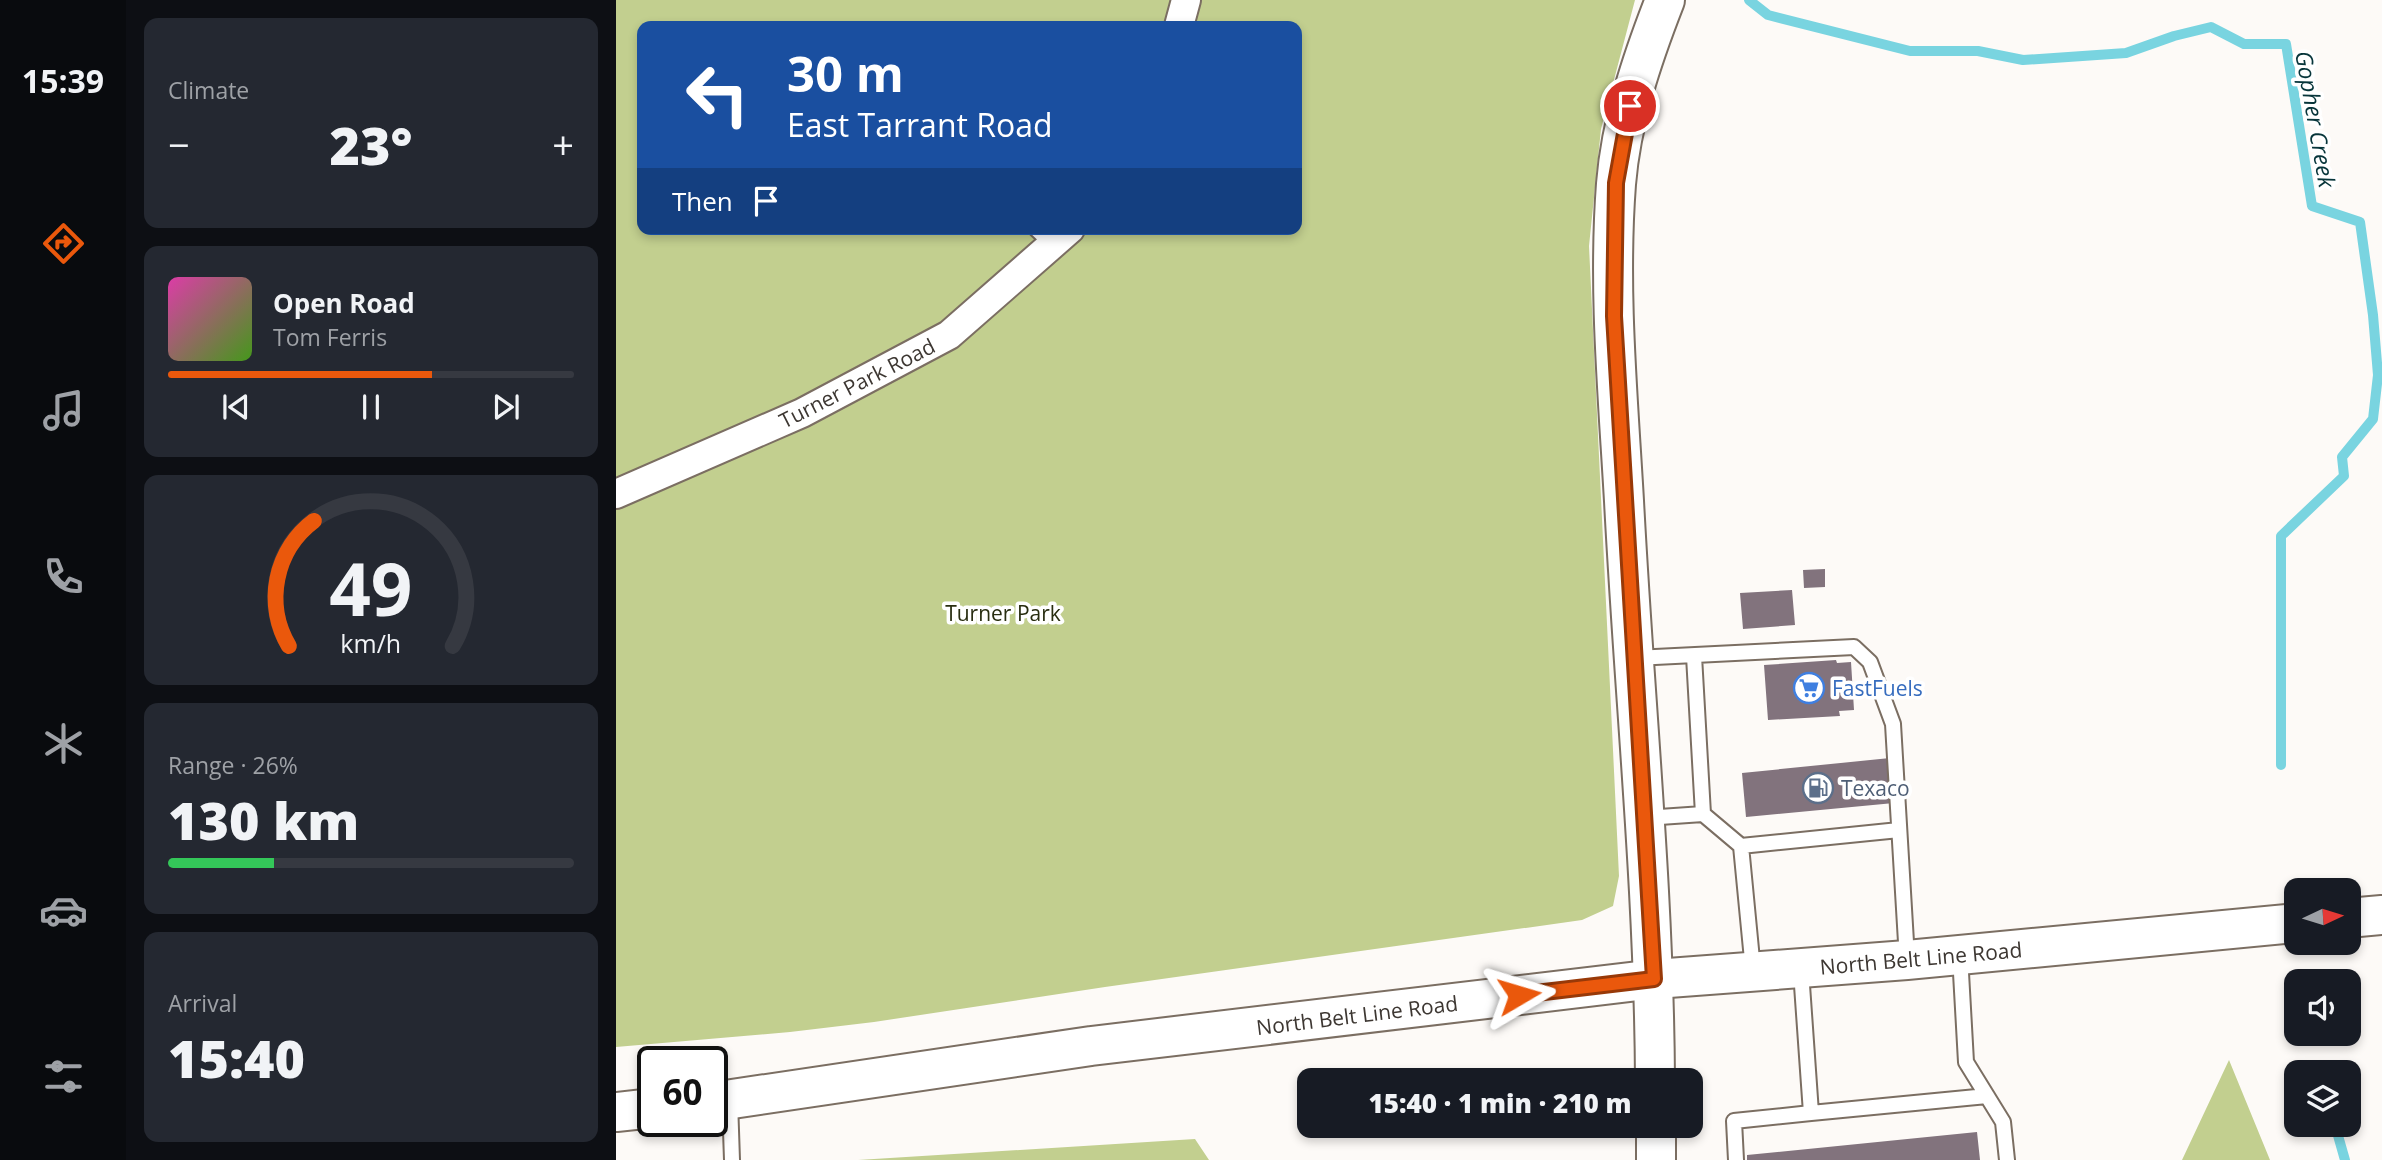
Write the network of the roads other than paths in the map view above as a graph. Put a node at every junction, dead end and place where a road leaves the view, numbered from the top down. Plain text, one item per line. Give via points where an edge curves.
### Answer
1 (1186, 0) edge
2 (1665, 0) edge
3 (1180, 21) edge
4 (1053, 235) edge
5 (616, 494) edge
6 (1694, 656) junction
7 (1633, 659) junction
8 (1703, 814) junction
9 (1644, 818) junction
10 (1899, 830) junction
11 (1741, 846) junction
12 (2382, 915) edge
13 (2361, 917) edge
14 (2284, 923) edge
15 (1960, 955) junction
16 (1907, 960) junction
17 (1801, 969) junction
18 (1753, 974) junction
19 (1654, 979) junction
20 (1655, 1068) edge
21 (1987, 1096) junction
22 (728, 1100) edge
23 (637, 1110) edge
24 (616, 1112) edge
25 (1811, 1112) junction
26 (728, 1137) edge
27 (1656, 1138) edge
28 (732, 1160) edge
29 (1656, 1160) edge
30 (1736, 1160) edge
31 (2007, 1160) edge

1 - 3 street
2 - 7 main road via 1630,106 1616,183 1614,316
4 - 5 street, Turner Park Road via 950,335 802,413
6 - 7 lane
6 - 8 lane
6 - 10 lane via 1854,647 1870,662 1893,724
7 - 9 main road
8 - 9 lane
8 - 11 lane
9 - 19 main road
10 - 11 lane
10 - 16 lane
11 - 18 lane
12 - 13 main road
14 - 15 main road, North Belt Line Road
15 - 16 main road, North Belt Line Road
15 - 21 lane via 1966,1062
16 - 17 main road, North Belt Line Road
17 - 18 main road, North Belt Line Road
17 - 25 lane
18 - 19 main road, North Belt Line Road
19 - 20 main road
19 - 22 main road, North Belt Line Road via 1091,1046
21 - 25 lane
21 - 31 lane via 2003,1122
23 - 24 main road
25 - 30 lane via 1734,1121
26 - 28 lane
27 - 29 main road

